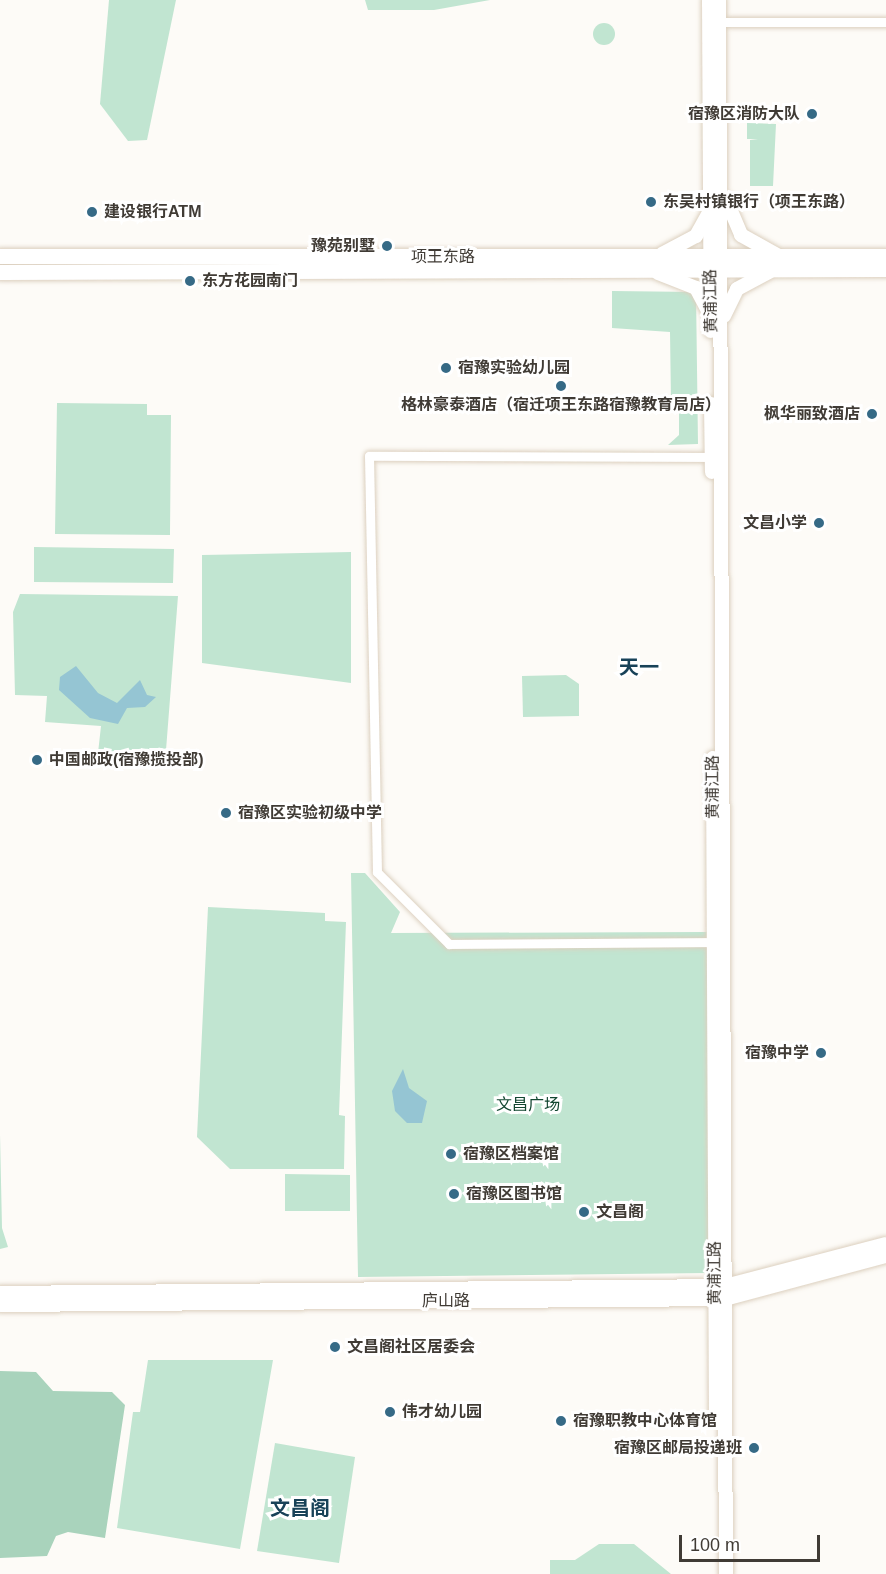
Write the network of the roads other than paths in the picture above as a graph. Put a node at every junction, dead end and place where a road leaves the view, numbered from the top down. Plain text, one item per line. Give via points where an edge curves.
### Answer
1 (709, 0) edge
2 (718, 0) edge
3 (714, 22) junction
4 (886, 22) edge
5 (717, 185) junction
6 (0, 255) edge
7 (886, 256) edge
8 (648, 263) junction
9 (715, 263) junction
10 (780, 263) junction
11 (33, 265) junction
12 (886, 269) edge
13 (0, 274) edge
14 (716, 326) junction
15 (716, 457) junction
16 (720, 942) junction
17 (886, 1244) edge
18 (886, 1256) edge
19 (0, 1293) edge
20 (720, 1293) junction
21 (0, 1305) edge
22 (717, 1574) edge
23 (726, 1574) edge

1 - 3 street, 黄浦江路
2 - 3 street, 黄浦江路
3 - 4 street
3 - 5 street, 黄浦江路
5 - 8 street via 696,236
5 - 9 street, 黄浦江路
5 - 10 street via 741,235
6 - 11 main road, 项王东路
7 - 10 main road, 项王东路
8 - 9 main road, 项王东路
8 - 11 main road, 项王东路
8 - 14 street via 696,288
9 - 10 main road, 项王东路
9 - 14 street, 黄浦江路
10 - 12 main road, 项王东路
10 - 14 street via 737,289
11 - 13 main road, 项王东路
14 - 15 street, 黄浦江路
15 - 16 street, 黄浦江路
15 - 16 street via 369,456 376,872 449,944
16 - 20 street, 黄浦江路
17 - 20 street, 庐山路
18 - 20 street, 庐山路
19 - 20 street, 庐山路
20 - 21 street, 庐山路
20 - 22 street, 黄浦江路
20 - 23 street, 黄浦江路

